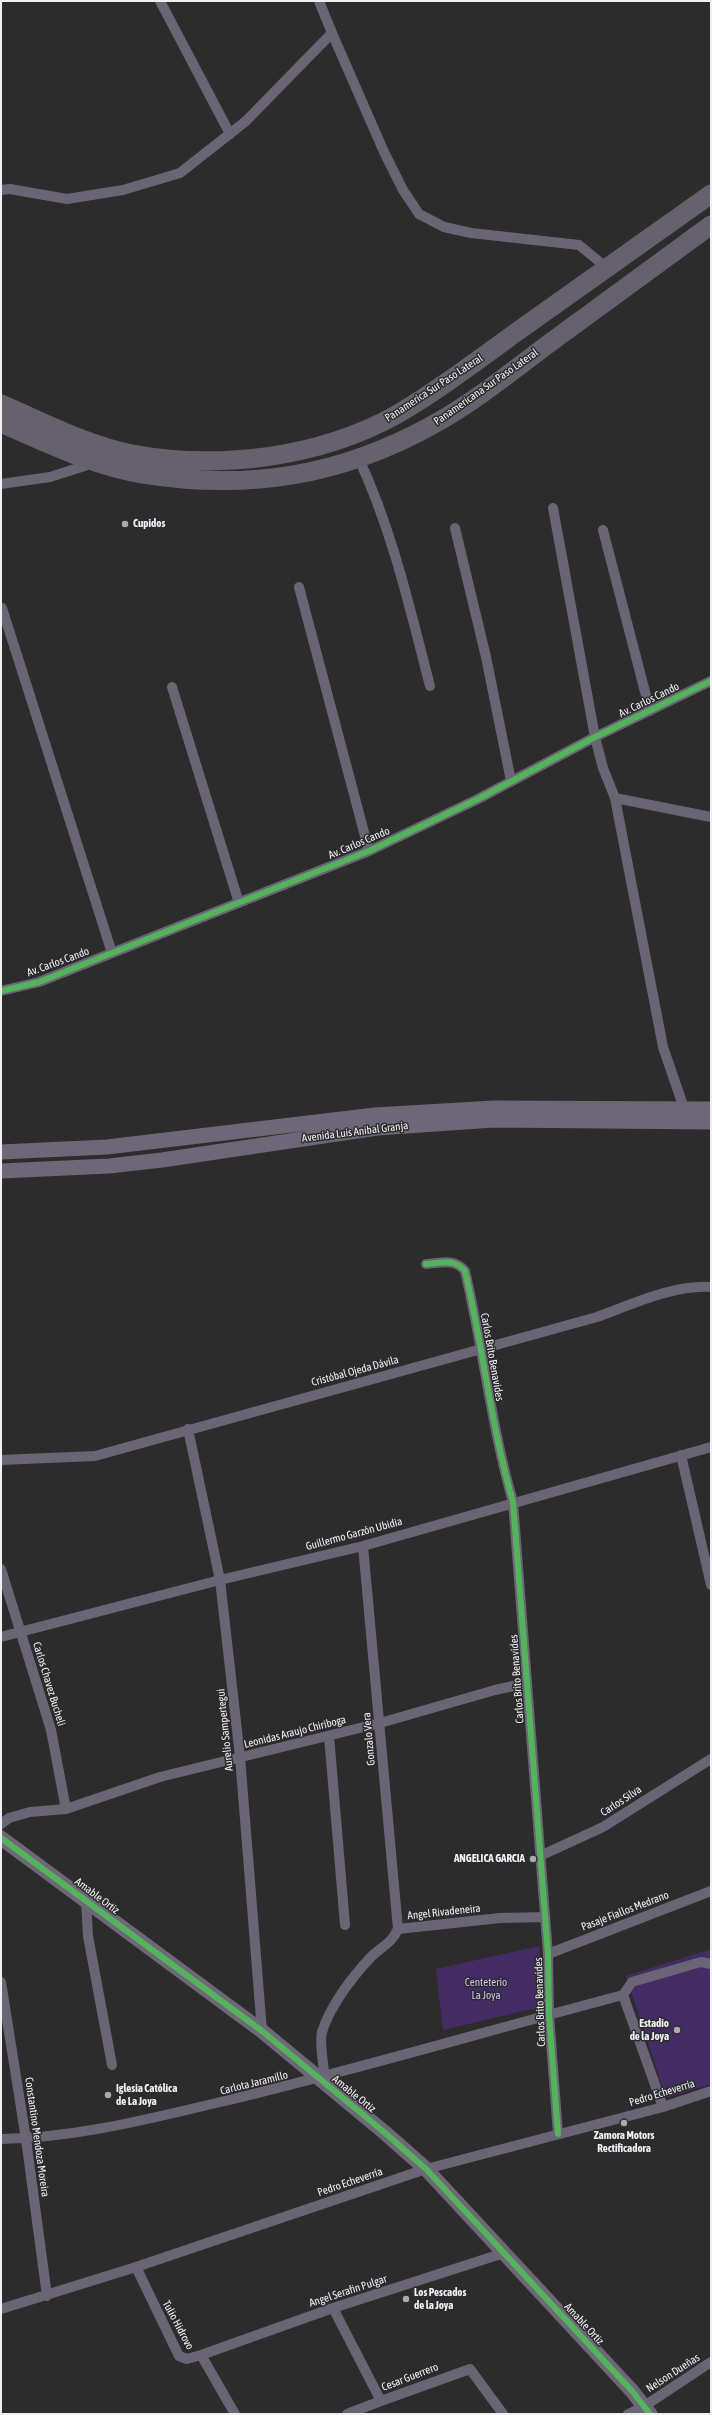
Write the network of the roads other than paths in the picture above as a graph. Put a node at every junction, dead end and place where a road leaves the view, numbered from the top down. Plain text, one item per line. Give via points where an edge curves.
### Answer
1 (160, 1) edge
2 (319, 1) edge
3 (332, 33) junction
4 (230, 134) junction
5 (1, 190) edge
6 (711, 194) edge
7 (711, 225) edge
8 (607, 268) junction
9 (1, 404) edge
10 (1, 423) edge
11 (358, 457) junction
12 (98, 462) junction
13 (1, 484) edge
14 (554, 508) dead end
15 (454, 528) dead end
16 (603, 530) dead end
17 (299, 587) dead end
18 (2, 608) dead end
19 (711, 681) edge
20 (172, 686) dead end
21 (430, 686) dead end
22 (650, 711) junction
23 (596, 737) junction
24 (511, 781) junction
25 (615, 798) junction
26 (711, 817) edge
27 (369, 851) junction
28 (239, 902) junction
29 (112, 953) junction
30 (1, 991) edge
31 (684, 1108) junction
32 (711, 1109) edge
33 (711, 1122) edge
34 (1, 1152) edge
35 (1, 1171) edge
36 (426, 1264) dead end
37 (711, 1287) edge
38 (482, 1350) junction
39 (188, 1429) junction
40 (711, 1447) edge
41 (681, 1455) junction
42 (1, 1460) edge
43 (514, 1502) junction
44 (363, 1546) junction
45 (1, 1569) edge
46 (220, 1580) junction
47 (711, 1585) edge
48 (20, 1632) junction
49 (1, 1637) edge
50 (527, 1684) junction
51 (380, 1723) junction
52 (329, 1736) junction
53 (240, 1758) junction
54 (711, 1759) edge
55 (66, 1809) junction
56 (1, 1824) edge
57 (1, 1838) edge
58 (540, 1856) junction
59 (711, 1891) edge
60 (86, 1901) junction
61 (545, 1917) junction
62 (345, 1925) dead end
63 (398, 1929) junction
64 (548, 1954) junction
65 (711, 1964) edge
66 (1, 1982) edge
67 (623, 1995) junction
68 (2, 2000) edge
69 (549, 2015) junction
70 (262, 2032) junction
71 (112, 2065) dead end
72 (321, 2076) junction
73 (711, 2091) edge
74 (663, 2107) junction
75 (558, 2134) junction
76 (1, 2139) edge
77 (26, 2139) junction
78 (426, 2169) junction
79 (504, 2253) junction
80 (136, 2267) junction
81 (47, 2296) junction
82 (333, 2308) junction
83 (1, 2309) edge
84 (201, 2355) junction
85 (711, 2362) edge
86 (381, 2401) junction
87 (647, 2410) edge
88 (235, 2414) edge
89 (347, 2414) edge
90 (503, 2414) edge
91 (628, 2414) edge

1 - 4 street
2 - 3 street
3 - 4 street via 246,121
3 - 8 street via 384,152 403,190 419,214 444,227 471,233 579,245
4 - 5 street via 180,173 123,190 67,199 10,189
6 - 8 highway, Panamerica Sur Paso Lateral
7 - 11 highway, Panamericana Sur Paso Lateral via 448,415 389,445
8 - 9 highway, Panamerica Sur Paso Lateral via 396,415 327,444 280,454 227,460 168,459 130,454 89,442
10 - 12 highway, Panamericana Sur Paso Lateral
11 - 12 highway, Panamericana Sur Paso Lateral via 339,465 292,477 250,480 198,480 150,475
11 - 21 street via 370,482 409,600
12 - 13 street via 50,477
14 - 23 street
15 - 24 street via 486,657
16 - 22 street
17 - 27 street
18 - 29 street
19 - 22 street, Av. Carlos Cando
20 - 28 street
22 - 23 street, Av. Carlos Cando
23 - 24 street, Av. Carlos Cando
23 - 25 street via 603,768
24 - 27 street, Av. Carlos Cando
25 - 26 street
25 - 31 street via 663,1047
27 - 28 street, Av. Carlos Cando
28 - 29 street, Av. Carlos Cando
29 - 30 street, Av. Carlos Cando via 40,982
31 - 32 main road, Avenida Luis Anibal Granja
31 - 34 main road, Avenida Luis Anibal Granja via 494,1108 375,1115 107,1147
33 - 35 main road, Avenida Luis Anibal Granja via 494,1120 377,1128 147,1162
36 - 38 street, Carlos Brito Benavides via 454,1262 460,1264 465,1271
37 - 38 street, Cristóbal Ojeda Dávila via 702,1286 658,1294 597,1317
38 - 39 street, Cristóbal Ojeda Dávila
38 - 43 street, Carlos Brito Benavides via 503,1468
39 - 42 street, Cristóbal Ojeda Dávila via 95,1456
39 - 46 street, Aurelio Sampertegui
40 - 41 street, Guillermo Garzón Ubidia
41 - 43 street, Guillermo Garzón Ubidia
41 - 47 street
43 - 44 street, Guillermo Garzón Ubidia
43 - 50 street, Carlos Brito Benavides
44 - 46 street, Guillermo Garzón Ubidia
44 - 51 street, Gonzalo Vera
45 - 48 street, Carlos Chavez Bucheli
46 - 48 street, Guillermo Garzón Ubidia
46 - 53 street, Aurelio Sampertegui
48 - 49 street, Guillermo Garzón Ubidia
48 - 55 street, Carlos Chavez Bucheli via 51,1730
50 - 51 street, Leonidas Araujo Chiriboga via 495,1690
50 - 58 street, Carlos Brito Benavides
51 - 52 street, Leonidas Araujo Chiriboga
51 - 63 street, Gonzalo Vera
52 - 53 street, Leonidas Araujo Chiriboga
52 - 62 street
53 - 55 street, Leonidas Araujo Chiriboga via 160,1777
53 - 70 street, Aurelio Sampertegui
54 - 58 street, Carlos Silva via 603,1827
55 - 56 street, Leonidas Araujo Chiriboga via 30,1812 9,1818
57 - 60 main road, Amable Ortiz
58 - 61 street, Carlos Brito Benavides
59 - 64 street, Pasaje Fiallos Medrano
60 - 70 main road, Amable Ortiz
60 - 71 street via 88,1936
61 - 63 street, Angel Rivadeneira via 500,1918
61 - 64 street, Carlos Brito Benavides
63 - 72 street, Angel Rivadeneira via 394,1939 356,1972 333,2010 322,2033
64 - 69 street, Carlos Brito Benavides
65 - 67 street via 701,1962 632,1982
66 - 68 street, Constantino Mendoza Moreira
67 - 69 street, Carlota Jaramillo
67 - 74 street
68 - 77 street, Constantino Mendoza Moreira
69 - 72 street, Carlota Jaramillo
69 - 75 street, Carlos Brito Benavides
70 - 72 main road, Amable Ortiz
72 - 77 street, Carlota Jaramillo via 139,2122
72 - 78 main road, Amable Ortiz
73 - 74 street, Pedro Echeverría
74 - 75 street, Pedro Echeverría
75 - 78 street, Pedro Echeverría
76 - 77 street, Carlota Jaramillo
77 - 81 street, Constantino Mendoza Moreira
78 - 79 main road, Amable Ortiz
78 - 80 street, Pedro Echeverría
79 - 82 street, Angel Serafin Pulgar
79 - 87 main road, Amable Ortiz
80 - 81 street, Pedro Echeverría
80 - 84 street, Tulio Hidrovo via 179,2356 187,2359
81 - 83 street, Pedro Echeverría
82 - 84 street, Angel Serafin Pulgar
82 - 86 street, Cesar Guerrero
84 - 88 street, Tulio Hidrovo
85 - 87 street, Nelson Dueñas
86 - 89 street
86 - 90 street, Cesar Guerrero via 470,2369
87 - 91 street, Nelson Dueñas

